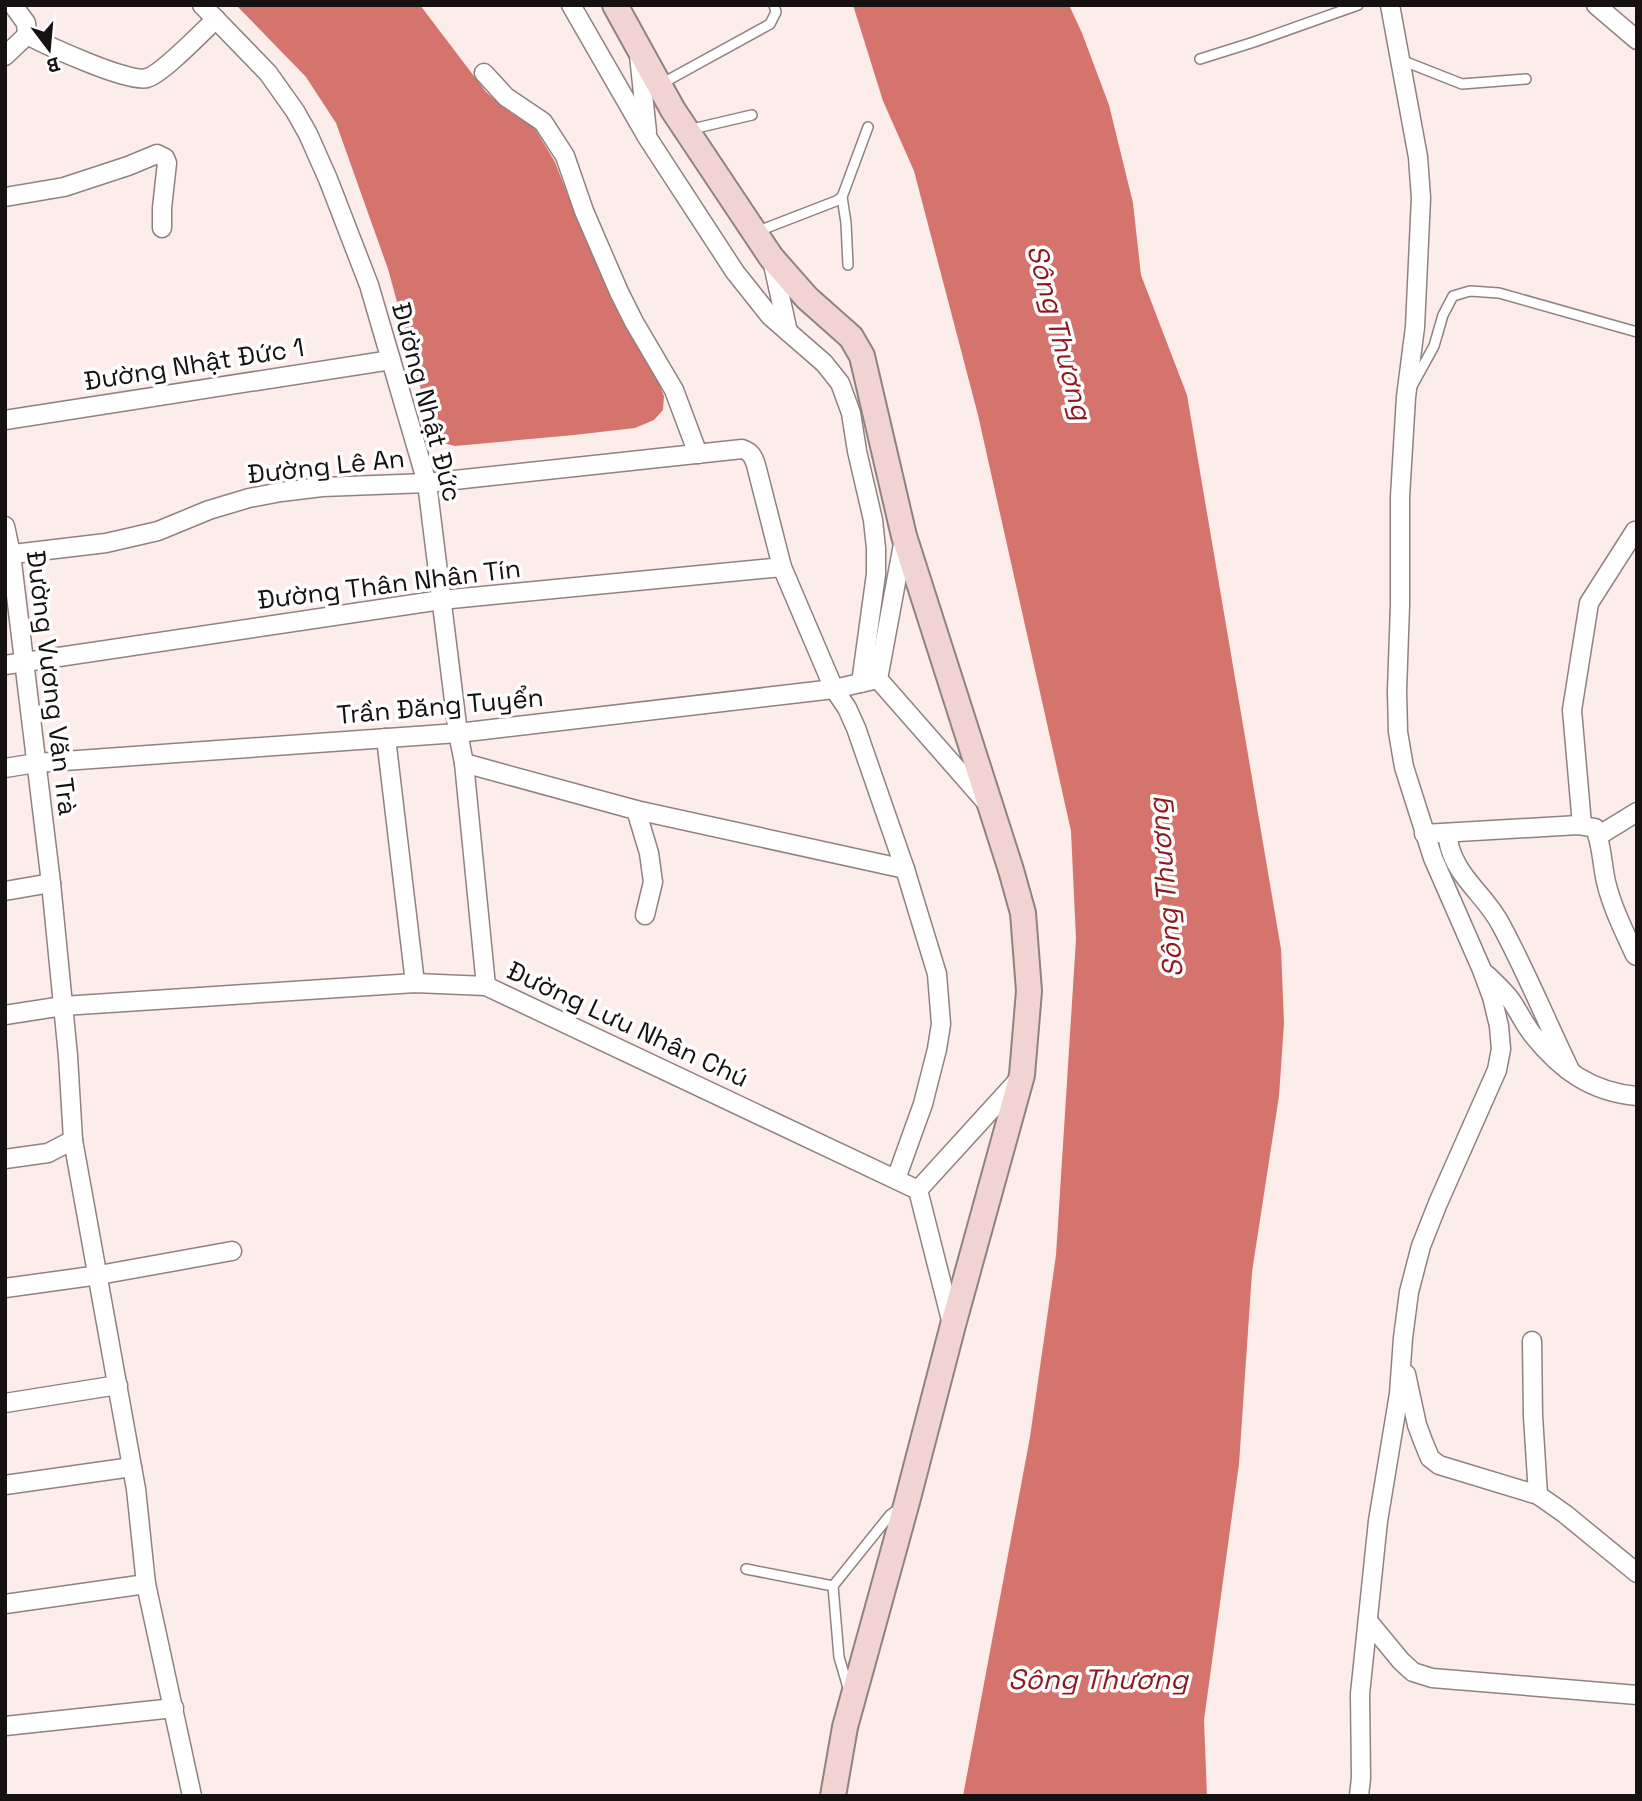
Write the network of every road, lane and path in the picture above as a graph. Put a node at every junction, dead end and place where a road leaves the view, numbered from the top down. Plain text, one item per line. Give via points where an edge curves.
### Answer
1 (13, 5) edge
2 (202, 5) edge
3 (571, 5) edge
4 (615, 5) edge
5 (774, 5) edge
6 (1358, 5) edge
7 (1390, 5) edge
8 (1596, 5) edge
9 (216, 19) junction
10 (27, 36) junction
11 (1637, 40) edge
12 (639, 48) junction
13 (5, 56) edge
14 (1200, 59) dead end
15 (1401, 60) junction
16 (484, 73) dead end
17 (1526, 79) dead end
18 (659, 85) junction
19 (752, 115) dead end
20 (868, 127) dead end
21 (687, 130) junction
22 (647, 137) junction
23 (5, 197) edge
24 (842, 197) junction
25 (162, 229) dead end
26 (755, 232) junction
27 (771, 257) junction
28 (848, 265) dead end
29 (1637, 331) edge
30 (788, 332) junction
31 (391, 360) junction
32 (1406, 397) junction
33 (5, 420) edge
34 (698, 454) junction
35 (427, 483) junction
36 (5, 526) edge
37 (1637, 531) edge
38 (904, 536) junction
39 (8, 555) edge
40 (782, 567) junction
41 (441, 600) junction
42 (24, 662) junction
43 (5, 665) edge
44 (870, 681) junction
45 (834, 689) junction
46 (458, 733) junction
47 (386, 738) junction
48 (36, 763) junction
49 (464, 763) junction
50 (5, 768) edge
51 (990, 807) junction
52 (636, 810) junction
53 (1637, 813) edge
54 (1582, 825) junction
55 (1447, 832) junction
56 (1424, 834) junction
57 (1598, 836) junction
58 (905, 869) junction
59 (51, 883) junction
60 (5, 891) edge
61 (645, 915) dead end
62 (1637, 956) edge
63 (1482, 970) junction
64 (415, 983) junction
65 (486, 986) junction
66 (63, 1006) junction
67 (5, 1015) edge
68 (1571, 1072) junction
69 (1022, 1075) junction
70 (1637, 1096) edge
71 (73, 1140) junction
72 (5, 1159) edge
73 (896, 1179) junction
74 (918, 1190) junction
75 (233, 1251) dead end
76 (99, 1275) junction
77 (5, 1288) edge
78 (953, 1325) junction
79 (1532, 1341) dead end
80 (1402, 1357) junction
81 (118, 1385) junction
82 (5, 1403) edge
83 (132, 1467) junction
84 (5, 1485) edge
85 (1538, 1495) junction
86 (908, 1503) junction
87 (746, 1569) dead end
88 (1637, 1573) edge
89 (146, 1584) junction
90 (833, 1586) junction
91 (5, 1604) edge
92 (1368, 1621) junction
93 (1637, 1695) edge
94 (852, 1702) junction
95 (174, 1708) junction
96 (5, 1726) edge
97 (192, 1796) edge
98 (832, 1796) edge
99 (1359, 1796) edge

1 - 10 street via 26,23
2 - 9 street, Đường Nhật Đức
3 - 22 street
4 - 12 street
5 - 18 lane via 770,24
6 - 14 lane
7 - 15 street
8 - 11 street
9 - 10 street via 153,76 138,80
9 - 31 street, Đường Nhật Đức via 268,73 308,134 369,285
10 - 13 street
12 - 18 street
12 - 22 street
15 - 17 lane via 1462,84
15 - 32 street via 1421,198 1415,327
16 - 34 street via 506,97 544,122 565,156 619,292 674,390
18 - 21 street
19 - 21 lane
20 - 24 lane
21 - 26 street
22 - 30 street via 735,272
23 - 25 street via 64,187 157,154 167,163
24 - 26 lane
24 - 28 lane
26 - 27 street
27 - 30 street
27 - 38 street via 850,337 862,356
29 - 32 lane via 1499,293 1470,291 1453,296 1434,346
30 - 44 street via 840,383 851,413 876,548
31 - 33 street, Đường Nhật Đức 1
31 - 35 street, Đường Nhật Đức
32 - 56 street via 1400,497 1398,732
34 - 35 street, Đường Lê An
34 - 40 street, Đường Lê An via 742,449 754,458
35 - 39 street, Đường Lê An via 322,487 260,496 158,531
35 - 41 street, Đường Nhật Đức
36 - 39 street, Đường Vương Văn Trà
37 - 54 street via 1589,603 1572,710
38 - 44 street
38 - 51 street
39 - 42 street, Đường Vương Văn Trà
40 - 41 street, Đường Thân Nhân Tín
40 - 45 street
41 - 42 street, Đường Thân Nhân Tín
41 - 46 street, Đường Nhật Đức
42 - 43 street, Đường Thân Nhân Tín
42 - 48 street, Đường Vương Văn Trà
44 - 45 street, Trần Đăng Tuyển
44 - 51 street
45 - 46 street, Trần Đăng Tuyển
45 - 58 street via 856,728
46 - 47 street, Trần Đăng Tuyển
46 - 49 street, Đường Nhật Đức
47 - 48 street, Trần Đăng Tuyển
47 - 64 street
48 - 50 street, Trần Đăng Tuyển
48 - 59 street, Đường Vương Văn Trà
49 - 52 street
49 - 65 street, Đường Nhật Đức
51 - 69 street via 1023,913 1029,991
52 - 58 street
52 - 61 street via 653,874
53 - 57 street
54 - 55 street
54 - 57 street via 1595,828
55 - 56 street
55 - 68 street via 1455,862 1502,925
56 - 63 street
57 - 62 street via 1606,883
58 - 73 street via 937,974 941,1024 923,1104
59 - 60 street
59 - 66 street, Đường Vương Văn Trà
63 - 68 street via 1509,997 1532,1034
63 - 80 street via 1499,1026 1497,1070 1421,1246 1409,1292
64 - 65 street, Đường Lưu Nhân Chú
64 - 66 street, Đường Lưu Nhân Chú
65 - 73 street, Đường Lưu Nhân Chú
66 - 67 street, Đường Lưu Nhân Chú
66 - 71 street, Đường Vương Văn Trà
68 - 70 street via 1598,1088
69 - 74 street
69 - 78 street
71 - 72 street via 48,1153
71 - 76 street, Đường Vương Văn Trà
73 - 74 street, Đường Lưu Nhân Chú
74 - 78 street
75 - 76 street
76 - 77 street
76 - 81 street, Đường Vương Văn Trà
78 - 86 street
79 - 85 street
80 - 85 street via 1417,1425 1430,1458 1439,1465
80 - 92 street
81 - 82 street
81 - 83 street, Đường Vương Văn Trà
83 - 84 street
83 - 89 street, Đường Vương Văn Trà
85 - 88 street
86 - 90 lane via 890,1515
86 - 94 street
87 - 90 lane
89 - 91 street
89 - 95 street, Đường Vương Văn Trà
90 - 94 lane via 839,1657
92 - 93 street via 1413,1672 1432,1678
92 - 99 street via 1360,1694
94 - 98 street
95 - 96 street
95 - 97 street, Đường Vương Văn Trà

